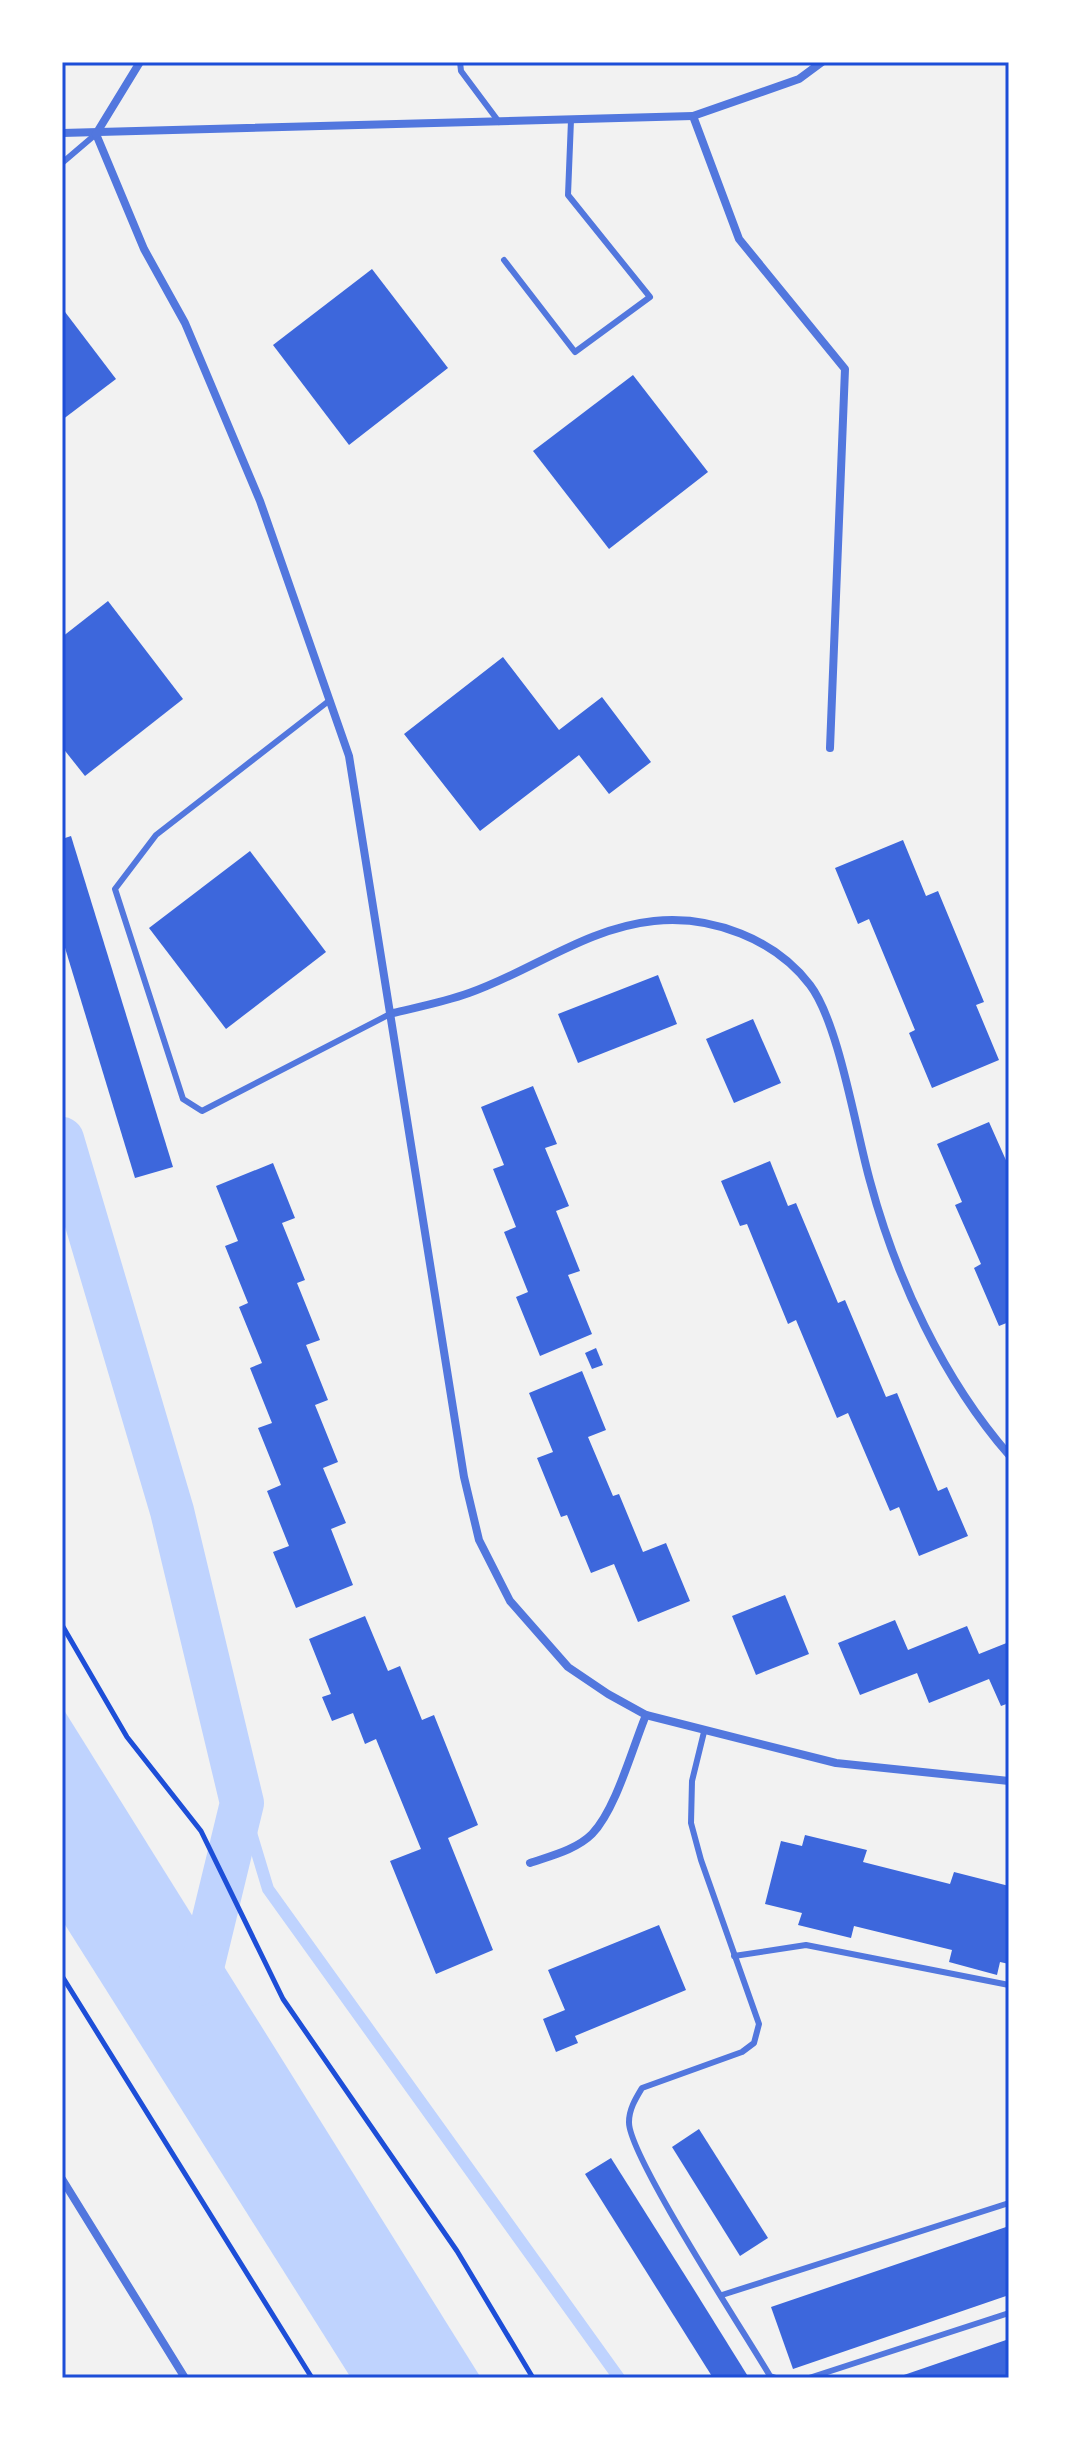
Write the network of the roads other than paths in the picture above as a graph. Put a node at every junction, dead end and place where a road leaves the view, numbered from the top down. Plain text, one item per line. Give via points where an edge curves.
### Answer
1 (129, 62) edge
2 (140, 62) edge
3 (460, 62) edge
4 (822, 62) edge
5 (134, 72) junction
6 (693, 116) junction
7 (571, 120) junction
8 (499, 122) junction
9 (62, 133) edge
10 (96, 134) junction
11 (62, 163) edge
12 (504, 260) dead end
13 (330, 700) junction
14 (830, 748) dead end
15 (393, 1013) junction
16 (1009, 1455) edge
17 (646, 1715) junction
18 (704, 1732) junction
19 (1009, 1781) edge
20 (530, 1863) dead end
21 (734, 1956) junction
22 (1009, 1985) edge
23 (62, 2179) edge
24 (1009, 2203) edge
25 (722, 2295) junction
26 (1009, 2313) edge
27 (185, 2378) edge
28 (776, 2378) edge
29 (809, 2378) edge

1 - 5 lane
2 - 5 street
3 - 8 lane via 461,71
4 - 6 street via 799,79
5 - 10 street
6 - 7 street
6 - 14 street via 739,239 845,369
7 - 8 street
7 - 12 lane via 568,195 650,297 575,352
8 - 10 street
9 - 10 street
10 - 11 lane
10 - 13 street via 144,249 185,323 254,488
13 - 15 street via 349,756
13 - 15 lane via 156,835 115,889 183,1099 202,1111
15 - 16 street via 471,993 572,944 629,925 690,920 742,932 767,947 812,988 831,1029 871,1185 909,1289 961,1391
15 - 17 street via 443,1365 479,1540 510,1601 535,1634 568,1667
17 - 18 street
17 - 20 street via 605,1816 591,1835
18 - 19 street via 836,1763
18 - 21 lane via 692,1781 691,1823
21 - 22 lane via 806,1945
21 - 25 lane via 759,2024 754,2043 642,2088 628,2123 647,2169
23 - 27 street
24 - 25 lane
25 - 28 lane
26 - 29 lane

